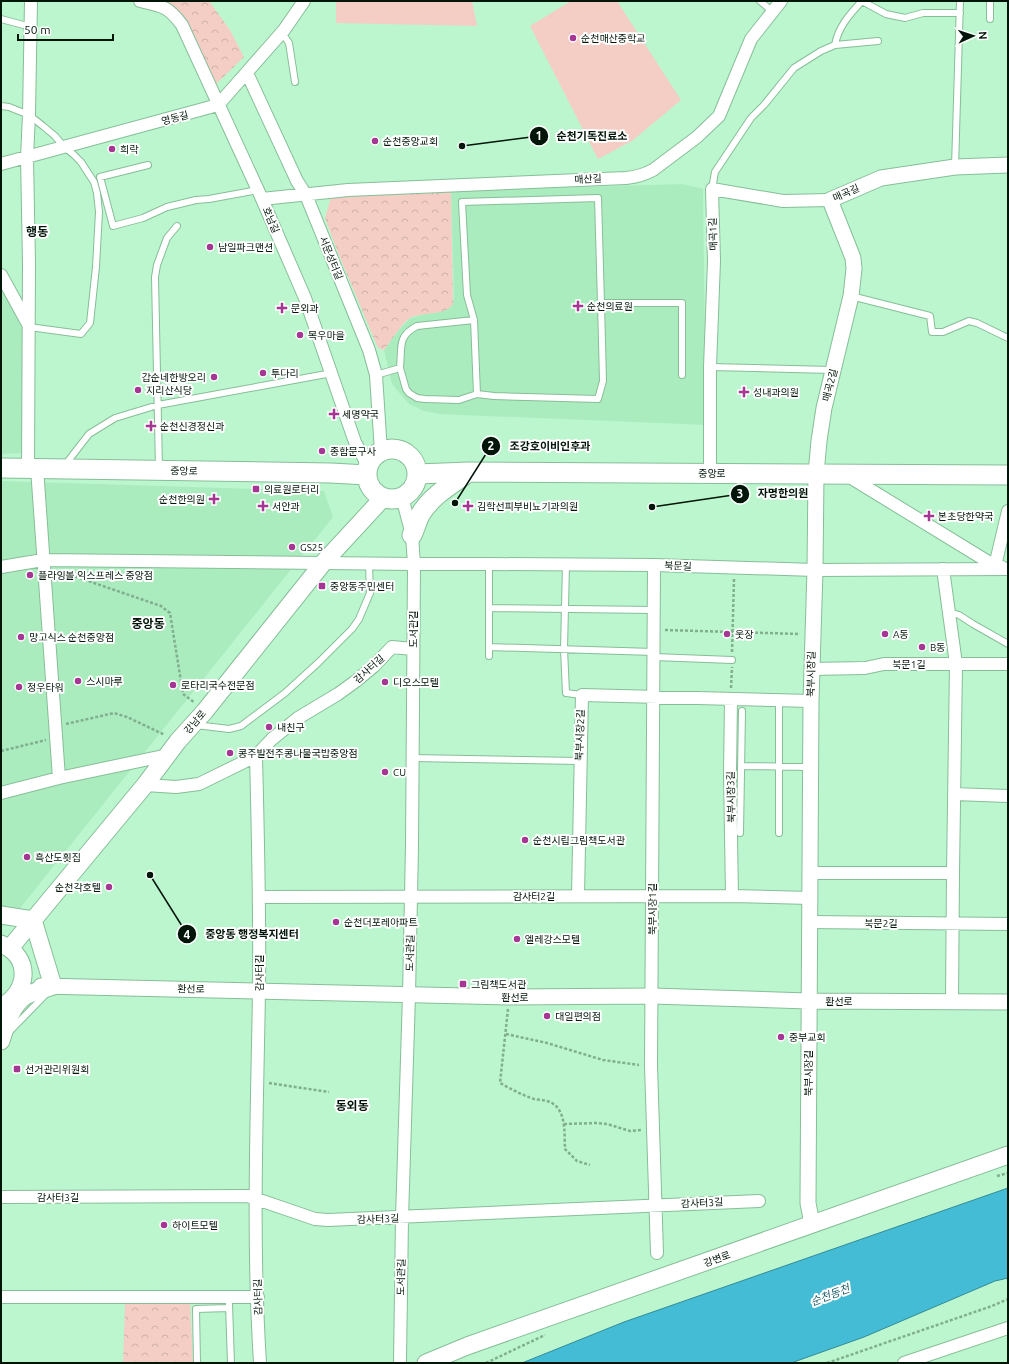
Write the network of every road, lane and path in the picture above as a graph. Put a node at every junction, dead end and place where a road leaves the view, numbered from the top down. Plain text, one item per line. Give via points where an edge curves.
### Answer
1 (31, 1) edge
2 (140, 1) edge
3 (304, 1) edge
4 (760, 1) edge
5 (781, 1) edge
6 (960, 1) edge
7 (990, 1) edge
8 (167, 4) edge
9 (772, 11) junction
10 (960, 14) junction
11 (990, 19) dead end
12 (1, 20) edge
13 (31, 27) junction
14 (282, 33) junction
15 (878, 41) dead end
16 (835, 45) junction
17 (247, 74) junction
18 (295, 82) dead end
19 (218, 105) junction
20 (1, 106) edge
21 (29, 115) junction
22 (64, 147) junction
23 (27, 157) junction
24 (1, 164) edge
25 (148, 164) dead end
26 (1008, 165) edge
27 (955, 167) junction
28 (712, 189) junction
29 (260, 195) junction
30 (306, 195) junction
31 (830, 200) junction
32 (177, 226) dead end
33 (1, 275) edge
34 (851, 296) junction
35 (602, 303) junction
36 (474, 320) junction
37 (29, 327) junction
38 (1008, 338) edge
39 (710, 367) junction
40 (400, 368) junction
41 (834, 370) junction
42 (332, 373) junction
43 (376, 375) junction
44 (682, 375) dead end
45 (477, 394) junction
46 (158, 405) junction
47 (381, 452) junction
48 (1, 468) edge
49 (33, 468) junction
50 (62, 469) junction
51 (368, 470) junction
52 (159, 471) junction
53 (469, 472) junction
54 (710, 473) junction
55 (843, 473) junction
56 (417, 474) junction
57 (816, 474) junction
58 (1008, 475) edge
59 (402, 497) junction
60 (383, 498) junction
61 (1008, 511) edge
62 (412, 535) junction
63 (43, 560) junction
64 (323, 562) junction
65 (369, 564) junction
66 (414, 564) junction
67 (489, 564) junction
68 (566, 564) junction
69 (654, 565) junction
70 (995, 566) junction
71 (1, 567) edge
72 (734, 568) junction
73 (943, 569) junction
74 (1008, 569) edge
75 (814, 570) junction
76 (63, 572) dead end
77 (489, 608) junction
78 (566, 609) junction
79 (654, 610) junction
80 (949, 612) junction
81 (654, 630) junction
82 (732, 632) junction
83 (812, 634) junction
84 (1008, 644) edge
85 (488, 647) junction
86 (413, 649) junction
87 (564, 649) junction
88 (654, 655) junction
89 (489, 656) dead end
90 (732, 660) junction
91 (956, 664) junction
92 (1008, 664) edge
93 (811, 669) junction
94 (582, 695) junction
95 (654, 697) junction
96 (731, 699) junction
97 (779, 700) junction
98 (811, 701) junction
99 (205, 710) junction
100 (742, 711) dead end
101 (193, 725) junction
102 (56, 732) junction
103 (178, 741) junction
104 (1, 751) edge
105 (168, 755) junction
106 (256, 756) junction
107 (412, 758) junction
108 (579, 761) junction
109 (741, 766) junction
110 (780, 766) junction
111 (811, 767) junction
112 (59, 778) junction
113 (145, 785) junction
114 (1, 793) edge
115 (954, 794) junction
116 (1008, 796) edge
117 (740, 833) dead end
118 (779, 833) dead end
119 (810, 873) junction
120 (953, 873) junction
121 (411, 896) junction
122 (578, 896) junction
123 (652, 896) junction
124 (732, 896) junction
125 (259, 897) junction
126 (810, 898) junction
127 (1, 915) edge
128 (33, 920) junction
129 (810, 922) junction
130 (953, 923) junction
131 (1008, 924) edge
132 (5, 946) edge
133 (22, 985) junction
134 (53, 986) junction
135 (259, 991) junction
136 (410, 995) junction
137 (652, 996) junction
138 (509, 997) junction
139 (808, 1001) junction
140 (952, 1001) junction
141 (1008, 1002) edge
142 (1, 1007) edge
143 (506, 1034) junction
144 (1, 1041) edge
145 (1, 1044) edge
146 (651, 1066) junction
147 (257, 1081) junction
148 (329, 1092) dead end
149 (564, 1124) junction
150 (653, 1129) junction
151 (1008, 1155) edge
152 (590, 1165) dead end
153 (1, 1197) edge
154 (256, 1198) junction
155 (759, 1201) dead end
156 (654, 1206) junction
157 (402, 1218) junction
158 (812, 1224) junction
159 (656, 1253) dead end
160 (1, 1297) edge
161 (258, 1297) junction
162 (1008, 1299) edge
163 (229, 1302) junction
164 (1008, 1328) edge
165 (197, 1363) edge
166 (231, 1363) edge
167 (260, 1363) edge
168 (400, 1363) edge
169 (426, 1363) edge
170 (827, 1363) edge
171 (904, 1363) edge

1 - 13 street
2 - 8 street, 호남길
3 - 14 street
4 - 9 lane
5 - 9 street, 매산길
6 - 10 lane
7 - 11 lane
8 - 19 street, 호남길 via 182,25
9 - 30 street, 매산길 via 751,39 719,116 697,137 646,174 626,178 348,190
10 - 16 lane via 923,13 905,18 886,14 862,1 839,30
10 - 27 lane
12 - 13 lane
13 - 21 street
14 - 17 street
14 - 18 lane via 289,43
15 - 16 lane, 매곡1길
16 - 28 lane, 매곡1길 via 820,51 794,68 751,118 715,172
17 - 19 street
17 - 30 street, 서문성터길
19 - 22 street, 영동길
19 - 29 street, 호남길
20 - 21 lane
21 - 22 lane via 55,136
21 - 23 street
22 - 23 street, 영동길
22 - 37 lane via 81,162 98,193 96,267 90,323 81,334
23 - 24 street, 영동길
23 - 37 street
25 - 29 lane via 100,178 112,226 196,200
26 - 27 street, 매곡길
27 - 31 street, 매곡길 via 881,178
28 - 31 street, 매곡길 via 783,201
28 - 39 street, 매곡1길 via 714,261
29 - 30 street, 매산길
29 - 42 street, 호남길 via 305,298
30 - 43 street, 서문성터길 via 369,350
31 - 34 street, 매곡2길 via 853,258
32 - 46 lane via 167,238 155,277
33 - 37 street
34 - 38 lane via 930,316 932,332 943,332 969,321
34 - 41 street, 매곡2길
35 - 36 lane via 598,198 462,202 467,295
35 - 44 lane via 682,303
35 - 45 lane via 603,381 598,399
36 - 40 lane via 417,326 409,331 402,338
36 - 45 lane
37 - 49 street
39 - 41 lane
39 - 54 street, 매곡1길
40 - 43 lane
40 - 45 lane via 406,389 417,398 459,400
41 - 57 street, 매곡2길 via 818,441
42 - 46 lane
42 - 51 street, 호남길
43 - 47 street, 서문성터길
46 - 50 lane via 115,418 89,434
46 - 52 lane
47 - 51 main road via 374,457
47 - 56 main road via 391,449 409,456
48 - 49 main road, 중앙로
49 - 50 main road, 중앙로
49 - 63 street
50 - 52 main road, 중앙로
51 - 52 main road, 중앙로 via 331,473
51 - 60 main road via 369,484
53 - 54 main road, 중앙로
53 - 56 main road, 중앙로
53 - 62 main road via 437,495 420,515
54 - 57 main road, 중앙로
55 - 57 main road, 중앙로
55 - 58 main road, 중앙로
55 - 70 street, 북문길
56 - 59 main road via 410,491
57 - 75 street, 북부시장길
59 - 60 main road
59 - 62 street, 도서관길
60 - 64 main road, 강남로
61 - 70 street
62 - 66 street, 도서관길
63 - 64 street, 북문길
63 - 71 street, 북문길
63 - 102 street
64 - 65 street, 북문길
64 - 99 main road, 강남로
65 - 66 street, 북문길
65 - 101 lane via 370,593 359,619 319,662 285,693 240,726 229,729
66 - 67 street, 북문길
66 - 86 street, 도서관길
67 - 68 street, 북문길
67 - 77 lane
68 - 69 street, 북문길
68 - 78 lane, 북부시장2길
69 - 72 street, 북문길
69 - 79 street, 북부시장1길
70 - 74 street, 북문길
72 - 75 street, 북문길
72 - 82 path
73 - 74 street, 북문길
73 - 75 street, 북문길
73 - 80 street
75 - 83 street, 북부시장길
76 - 99 path via 161,606 170,613 183,694
77 - 78 lane
77 - 85 lane
78 - 79 lane
78 - 87 lane, 북부시장2길
79 - 81 street, 북부시장1길
80 - 84 lane via 959,615
80 - 91 street
81 - 82 path
81 - 88 street, 북부시장1길
82 - 83 path
82 - 90 path
83 - 93 street, 북부시장길
85 - 87 lane
85 - 89 lane
86 - 106 street, 감사터길 via 392,647 356,681 298,718
86 - 107 street, 도서관길
87 - 88 lane
87 - 94 lane, 북부시장2길 via 566,693
88 - 90 lane
88 - 95 street, 북부시장1길
90 - 96 path
91 - 92 street, 북문1길
91 - 93 street, 북문1길 via 884,664 865,668
91 - 115 street
93 - 98 street, 북부시장길
94 - 95 street
94 - 108 street, 북부시장2길
95 - 96 street
95 - 123 street, 북부시장1길
96 - 97 street
96 - 124 street, 북부시장3길
97 - 98 street
97 - 110 lane
98 - 111 street, 북부시장길
99 - 101 main road, 강남로
100 - 109 lane
101 - 103 main road, 강남로
102 - 103 path via 114,714 127,717
102 - 104 path
102 - 112 street
103 - 105 main road, 강남로
105 - 112 street
105 - 113 main road, 강남로
106 - 113 street via 199,784 186,787
106 - 125 street, 감사터길
107 - 108 lane
107 - 121 street, 도서관길
108 - 122 street, 북부시장2길
109 - 110 lane
109 - 117 lane
110 - 111 lane
110 - 118 lane
111 - 119 street, 북부시장길
112 - 114 street
113 - 128 main road, 강남로
115 - 116 street
115 - 120 street
119 - 120 street
119 - 126 street, 북부시장길
120 - 130 street
121 - 122 street, 감사터2길
121 - 125 street, 감사터2길
121 - 136 street, 도서관길
122 - 123 street, 감사터2길
123 - 124 street, 감사터2길
123 - 137 street, 북부시장1길
124 - 126 street, 감사터2길
125 - 135 street, 감사터길
126 - 129 street, 북부시장길
127 - 128 main road
128 - 132 main road, 강남로
128 - 134 main road
129 - 130 street, 북문2길
129 - 139 street, 북부시장길
130 - 131 street, 북문2길
130 - 140 street
132 - 133 main road via 17,956 22,965
133 - 134 street, 환선로
133 - 142 main road via 17,995
134 - 135 street, 환선로
134 - 144 main road via 25,996 7,1022
134 - 145 lane via 14,1026
135 - 136 street, 환선로
135 - 147 street, 감사터길
136 - 138 street, 환선로
136 - 157 street, 도서관길
137 - 138 street, 환선로
137 - 139 street, 환선로
137 - 146 street, 북부시장1길
138 - 143 path
139 - 140 street, 환선로
139 - 158 street, 북부시장길 via 808,1203
140 - 141 street, 환선로
143 - 146 path via 603,1060
143 - 149 path via 500,1083 518,1093 553,1104
146 - 150 street, 북부시장1길
147 - 148 path
147 - 154 street, 감사터길
149 - 150 path via 608,1124 630,1131
149 - 152 path via 565,1149 577,1160
150 - 156 street, 북부시장1길
151 - 158 main road, 강변로
153 - 154 street, 감사터3길
154 - 157 street, 감사터3길 via 315,1219
154 - 161 street, 감사터길
155 - 156 street, 감사터3길
156 - 157 street, 감사터3길
156 - 159 street, 북부시장1길
157 - 168 street, 도서관길
158 - 169 main road, 강변로 via 467,1346
160 - 163 street
161 - 163 street
161 - 167 street, 감사터길
162 - 170 path
163 - 165 lane via 196,1308
163 - 166 lane
164 - 171 street

